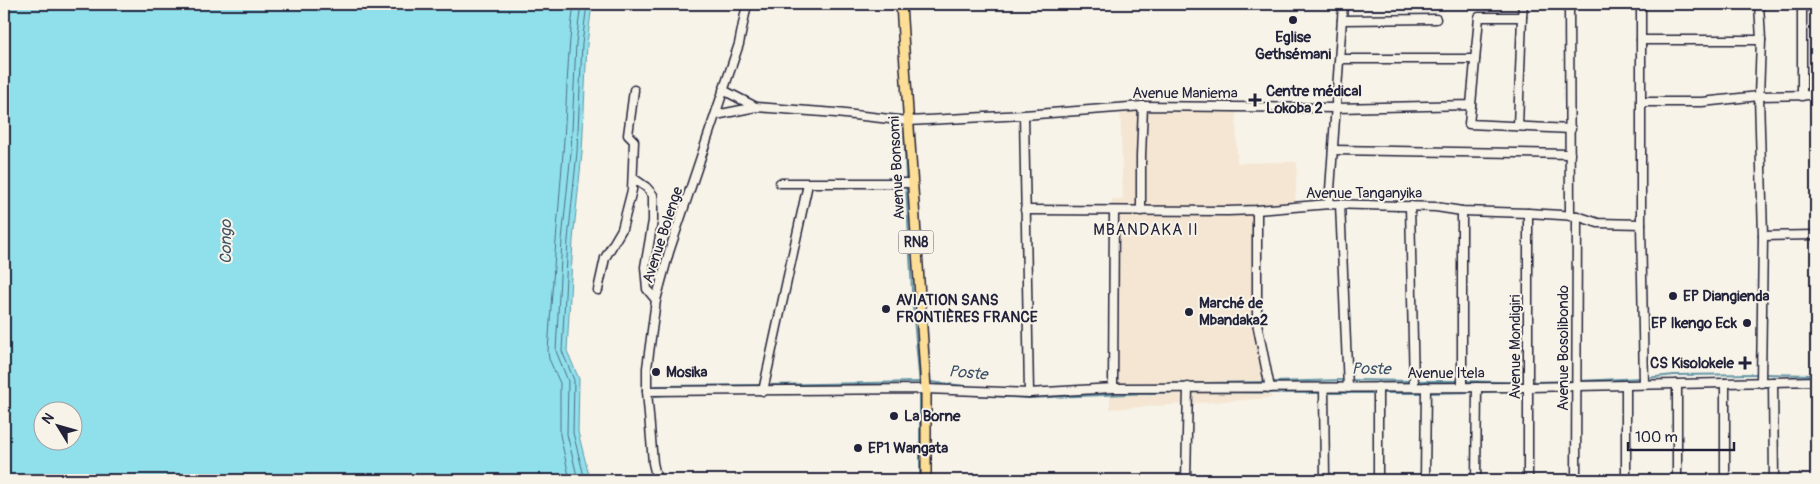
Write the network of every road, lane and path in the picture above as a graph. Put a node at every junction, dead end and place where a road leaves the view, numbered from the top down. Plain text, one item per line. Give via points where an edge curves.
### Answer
1 (747, 4) edge
2 (901, 4) edge
3 (1342, 4) edge
4 (1523, 4) edge
5 (1569, 4) edge
6 (1641, 4) edge
7 (1759, 4) edge
8 (1802, 4) edge
9 (1522, 17) junction
10 (1436, 19) dead end
11 (1342, 20) junction
12 (1641, 40) junction
13 (1761, 40) junction
14 (1476, 59) junction
15 (1340, 60) junction
16 (634, 90) dead end
17 (724, 90) junction
18 (1816, 95) edge
19 (1759, 96) junction
20 (1802, 96) junction
21 (1642, 102) junction
22 (1471, 105) junction
23 (1143, 106) junction
24 (756, 107) junction
25 (1337, 108) junction
26 (716, 115) junction
27 (1024, 115) junction
28 (908, 121) junction
29 (1518, 126) junction
30 (1571, 129) junction
31 (1333, 150) junction
32 (1570, 154) junction
33 (633, 178) junction
34 (780, 183) dead end
35 (912, 183) junction
36 (808, 184) junction
37 (1329, 204) junction
38 (1340, 204) junction
39 (1410, 206) junction
40 (1025, 210) junction
41 (1257, 210) junction
42 (1114, 211) junction
43 (1142, 211) junction
44 (1462, 211) junction
45 (1528, 213) junction
46 (1574, 216) junction
47 (1641, 224) junction
48 (1816, 234) edge
49 (1763, 236) junction
50 (598, 290) dead end
51 (656, 300) junction
52 (1816, 381) edge
53 (1725, 382) junction
54 (1773, 382) junction
55 (1761, 383) junction
56 (1644, 384) junction
57 (1677, 384) junction
58 (1626, 385) junction
59 (1576, 386) junction
60 (1378, 387) junction
61 (1414, 387) junction
62 (1426, 387) junction
63 (1462, 387) junction
64 (1477, 387) junction
65 (1529, 387) junction
66 (1113, 388) junction
67 (1188, 388) junction
68 (1270, 388) junction
69 (1324, 388) junction
70 (1348, 388) junction
71 (926, 389) junction
72 (646, 391) junction
73 (763, 391) junction
74 (1028, 393) junction
75 (658, 480) edge
76 (926, 480) edge
77 (1186, 480) edge
78 (1325, 480) edge
79 (1378, 480) edge
80 (1425, 480) edge
81 (1476, 480) edge
82 (1528, 480) edge
83 (1576, 480) edge
84 (1626, 480) edge
85 (1676, 480) edge
86 (1725, 480) edge
87 (1774, 480) edge

1 - 17 street, Avenue Bolenge
2 - 28 main road, Avenue Bonsomi / RN8
3 - 11 street
4 - 9 street
5 - 30 street, Avenue Bosolibondo
6 - 12 street
7 - 13 street
8 - 20 street
9 - 14 street via 1480,17
9 - 29 street
10 - 11 street
11 - 15 street
12 - 13 street
12 - 21 street
13 - 19 street
14 - 15 street
14 - 22 street
15 - 25 street
16 - 33 street via 628,135 634,141
17 - 24 street
17 - 26 street, Avenue Bolenge
18 - 20 street
19 - 20 street
19 - 21 street via 1702,102
19 - 49 street
21 - 47 street
22 - 25 street, Avenue Maniema
22 - 29 street via 1469,124
23 - 25 street, Avenue Maniema
23 - 27 street, Avenue Maniema
23 - 43 street
24 - 26 street
24 - 28 street, Avenue Maniema
25 - 31 street
26 - 51 street, Avenue Bolenge
27 - 28 street, Avenue Maniema
27 - 40 street
28 - 35 main road, Avenue Bonsomi / RN8
29 - 30 street
30 - 32 street, Avenue Bosolibondo
31 - 32 street
31 - 37 street
32 - 46 street, Avenue Bosolibondo
33 - 50 street via 622,229 605,258
33 - 51 street via 653,195 653,221 645,268 647,289
34 - 36 street
35 - 36 street
35 - 71 main road, Avenue Bonsomi / RN8
36 - 73 street
37 - 38 street, Avenue Tanganyika
37 - 41 street, Avenue Tanganyika
38 - 39 street, Avenue Tanganyika
38 - 70 street
39 - 44 street, Avenue Tanganyika
39 - 61 street
40 - 42 street, Avenue Tanganyika
40 - 74 street
41 - 43 street, Avenue Tanganyika
41 - 68 street via 1257,322
42 - 43 street, Avenue Tanganyika
42 - 66 street
44 - 45 street, Avenue Tanganyika
44 - 63 street
45 - 46 street, Avenue Tanganyika
45 - 65 street, Avenue Mondigiri
46 - 47 street, Avenue Tanganyika via 1598,224
46 - 59 street, Avenue Bosolibondo
47 - 56 street
48 - 49 street
49 - 55 street
51 - 72 street, Avenue Bolenge
52 - 54 street, Avenue Itela
53 - 55 street, Avenue Itela
53 - 57 street, Avenue Itela
53 - 86 street
54 - 55 street, Avenue Itela
54 - 87 street
56 - 57 street, Avenue Itela
56 - 58 street, Avenue Itela
57 - 85 street
58 - 59 street, Avenue Itela
58 - 84 street
59 - 65 street, Avenue Itela
59 - 83 street, Avenue Bosolibondo
60 - 61 street, Avenue Itela
60 - 70 street, Avenue Itela
60 - 79 street
61 - 62 street, Avenue Itela
62 - 63 street, Avenue Itela
62 - 80 street
63 - 64 street, Avenue Itela
64 - 65 street, Avenue Itela
64 - 81 street
65 - 82 street, Avenue Mondigiri
66 - 67 street, Avenue Itela
66 - 74 street, Avenue Itela
67 - 68 street, Avenue Itela
67 - 77 street
68 - 69 street, Avenue Itela
69 - 70 street, Avenue Itela
69 - 78 street
71 - 73 street, Avenue Itela
71 - 74 street, Avenue Itela
71 - 76 main road, Avenue Bonsomi / RN8
72 - 73 street, Avenue Itela
72 - 75 street, Avenue Bolenge via 653,463

